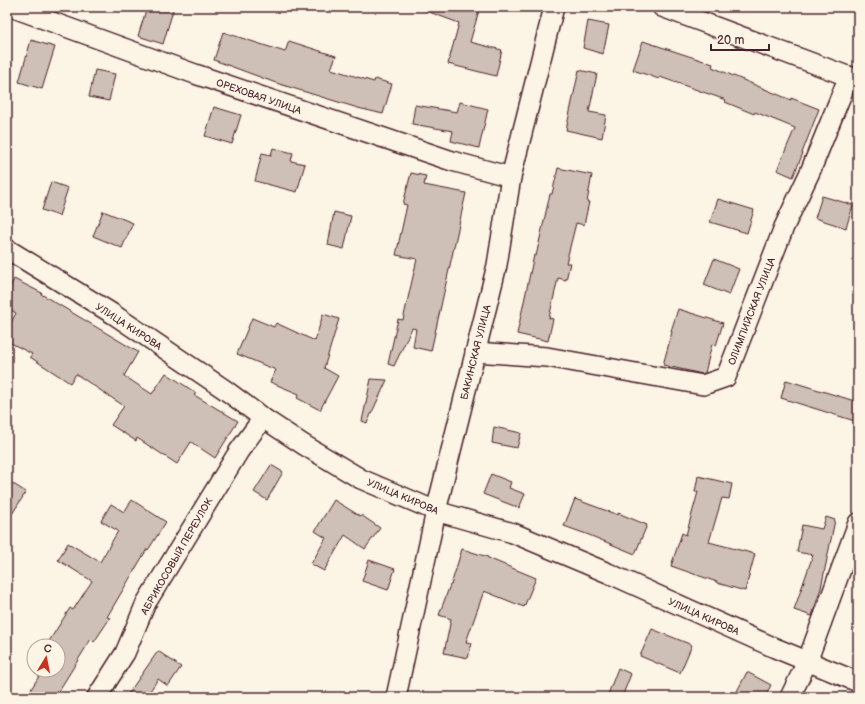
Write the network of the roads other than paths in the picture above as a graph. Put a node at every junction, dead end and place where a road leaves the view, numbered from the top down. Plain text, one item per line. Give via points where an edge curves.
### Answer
1 (11, 7) edge
2 (554, 7) edge
3 (662, 7) edge
4 (853, 78) edge
5 (511, 177) junction
6 (7, 249) edge
7 (475, 352) junction
8 (263, 418) junction
9 (436, 511) junction
10 (858, 523) edge
11 (807, 662) junction
12 (858, 682) edge
13 (97, 697) edge
14 (396, 697) edge
15 (790, 697) edge

1 - 5 street, ОРЕХОВАЯ УЛИЦА via 195,74 444,159
2 - 5 street, БАКИНСКАЯ УЛИЦА
3 - 4 street
4 - 7 street, ОЛИМПИЙСКАЯ УЛИЦА via 784,227 726,377 703,385 547,357
5 - 7 street, БАКИНСКАЯ УЛИЦА via 497,265
6 - 8 street, УЛИЦА КИРОВА via 113,314
7 - 9 street, БАКИНСКАЯ УЛИЦА
8 - 9 street, УЛИЦА КИРОВА via 361,479
8 - 13 street, АБРИКОСОВЫЙ ПЕРЕУЛОК via 239,451 146,603 125,653
9 - 11 street, УЛИЦА КИРОВА via 513,533
9 - 14 street, БАКИНСКАЯ УЛИЦА
10 - 11 street
11 - 12 street, УЛИЦА КИРОВА
11 - 15 street

